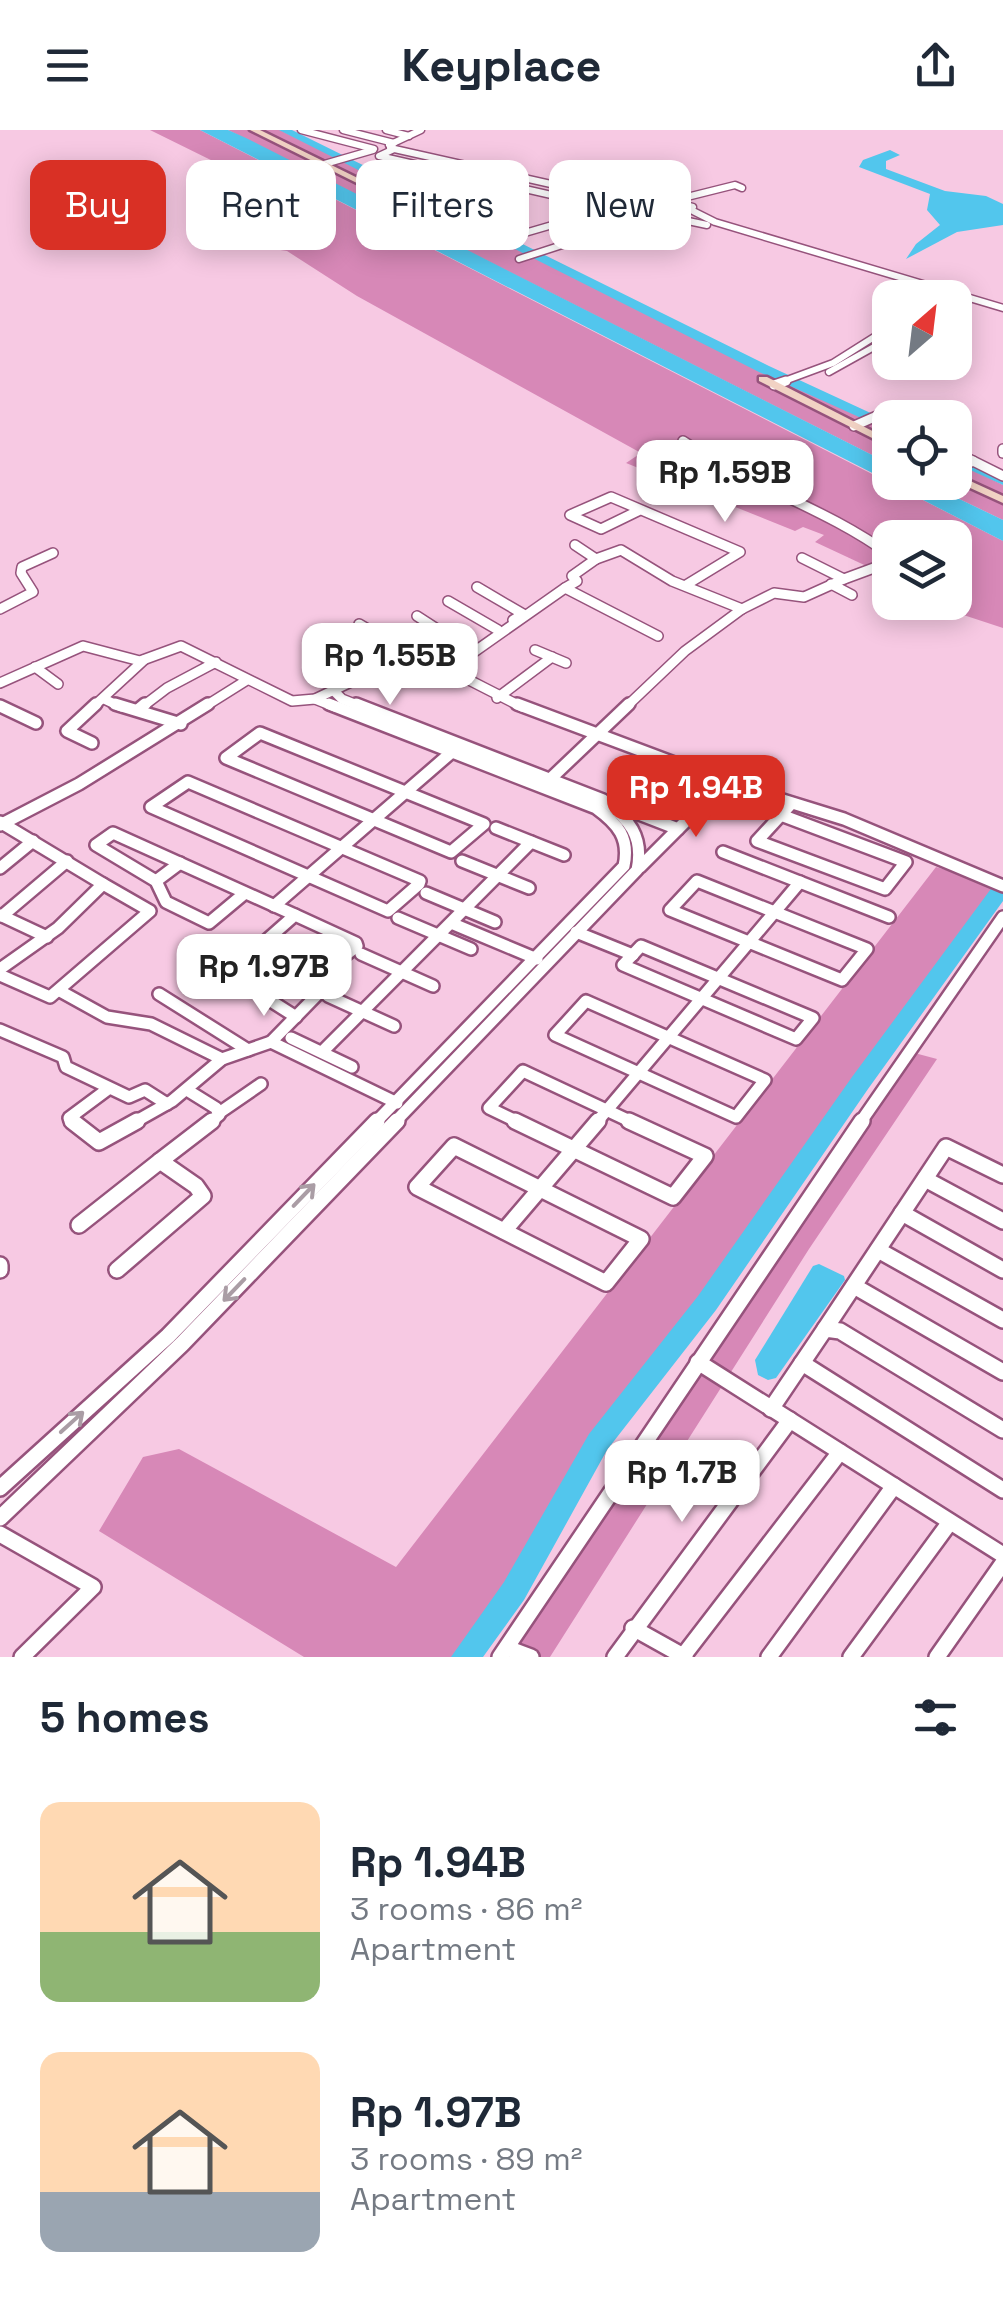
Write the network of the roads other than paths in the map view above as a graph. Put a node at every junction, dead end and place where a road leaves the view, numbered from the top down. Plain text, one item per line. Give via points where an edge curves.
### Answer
1 (254, 130) edge
2 (301, 130) edge
3 (343, 130) edge
4 (386, 130) edge
5 (420, 130) edge
6 (409, 136) junction
7 (387, 147) junction
8 (313, 160) edge
9 (396, 160) edge
10 (444, 160) edge
11 (336, 161) edge
12 (529, 179) edge
13 (529, 190) edge
14 (691, 196) edge
15 (693, 209) joint
16 (691, 221) edge
17 (549, 247) edge
18 (520, 256) dead end
19 (895, 280) edge
20 (898, 280) edge
21 (972, 302) edge
22 (1003, 310) edge
23 (872, 338) edge
24 (863, 344) junction
25 (872, 347) edge
26 (872, 349) edge
27 (786, 383) junction
28 (865, 421) junction
29 (872, 421) edge
30 (872, 427) edge
31 (683, 441) dead end
32 (972, 469) edge
33 (972, 474) edge
34 (1003, 476) edge
35 (1003, 500) edge
36 (640, 510) junction
37 (575, 545) dead end
38 (872, 546) edge
39 (54, 553) dead end
40 (802, 558) dead end
41 (596, 559) junction
42 (872, 566) edge
43 (844, 579) junction
44 (686, 584) junction
45 (830, 584) junction
46 (477, 587) dead end
47 (565, 588) junction
48 (852, 594) dead end
49 (448, 600) dead end
50 (3, 603) edge
51 (742, 608) junction
52 (417, 616) dead end
53 (360, 624) dead end
54 (498, 630) junction
55 (658, 636) dead end
56 (468, 649) junction
57 (535, 650) dead end
58 (412, 655) junction
59 (552, 657) junction
60 (144, 660) junction
61 (216, 662) junction
62 (566, 663) dead end
63 (35, 667) junction
64 (444, 668) junction
65 (248, 680) junction
66 (1, 684) edge
67 (58, 684) dead end
68 (333, 690) junction
69 (497, 698) junction
70 (104, 699) junction
71 (314, 699) junction
72 (0, 706) edge
73 (140, 709) junction
74 (36, 723) dead end
75 (181, 724) junction
76 (596, 736) junction
77 (92, 743) dead end
78 (454, 750) junction
79 (725, 782) junction
80 (545, 783) junction
81 (406, 792) junction
82 (603, 800) junction
83 (791, 804) junction
84 (781, 815) junction
85 (374, 820) junction
86 (1, 823) edge
87 (496, 828) dead end
88 (678, 829) junction
89 (33, 842) junction
90 (531, 842) junction
91 (341, 847) junction
92 (722, 852) dead end
93 (564, 854) dead end
94 (462, 861) dead end
95 (68, 862) junction
96 (180, 863) junction
97 (0, 868) edge
98 (637, 870) junction
99 (309, 875) junction
100 (496, 875) junction
101 (156, 881) junction
102 (800, 882) junction
103 (103, 884) junction
104 (997, 884) edge
105 (529, 888) dead end
106 (245, 892) junction
107 (426, 893) dead end
108 (274, 906) junction
109 (462, 908) junction
110 (775, 912) junction
111 (295, 915) junction
112 (1, 916) edge
113 (888, 917) dead end
114 (1003, 917) edge
115 (398, 918) dead end
116 (495, 922) dead end
117 (451, 923) junction
118 (573, 931) junction
119 (47, 936) junction
120 (439, 936) junction
121 (750, 942) junction
122 (470, 949) dead end
123 (361, 954) dead end
124 (633, 954) junction
125 (538, 959) junction
126 (0, 972) edge
127 (403, 972) junction
128 (271, 977) dead end
129 (718, 979) junction
130 (433, 986) dead end
131 (60, 991) junction
132 (159, 994) dead end
133 (701, 998) junction
134 (363, 1012) junction
135 (296, 1016) junction
136 (394, 1026) dead end
137 (0, 1030) edge
138 (291, 1038) dead end
139 (668, 1038) junction
140 (270, 1042) junction
141 (248, 1050) junction
142 (322, 1052) junction
143 (222, 1059) junction
144 (352, 1067) dead end
145 (638, 1073) junction
146 (261, 1084) dead end
147 (108, 1090) junction
148 (187, 1090) junction
149 (167, 1104) junction
150 (402, 1105) junction
151 (606, 1110) junction
152 (220, 1113) junction
153 (573, 1148) junction
154 (160, 1162) junction
155 (1003, 1176) edge
156 (925, 1179) junction
157 (539, 1189) junction
158 (902, 1214) junction
159 (1003, 1221) edge
160 (79, 1225) dead end
161 (504, 1230) junction
162 (878, 1250) junction
163 (117, 1270) dead end
164 (1003, 1270) edge
165 (854, 1286) junction
166 (1003, 1320) edge
167 (825, 1330) junction
168 (698, 1362) junction
169 (802, 1363) junction
170 (1003, 1372) edge
171 (772, 1409) junction
172 (790, 1420) junction
173 (1001, 1424) edge
174 (840, 1452) junction
175 (894, 1486) junction
176 (0, 1488) edge
177 (1003, 1490) edge
178 (0, 1518) edge
179 (950, 1522) junction
180 (0, 1534) edge
181 (1003, 1555) edge
182 (1003, 1563) edge
183 (633, 1628) junction
184 (509, 1654) edge
185 (22, 1657) edge
186 (532, 1657) edge
187 (615, 1657) edge
188 (684, 1657) edge
189 (769, 1657) edge
190 (851, 1657) edge
191 (937, 1657) edge

1 - 8 main road
2 - 7 street
3 - 7 street
4 - 6 street
5 - 6 street
6 - 7 street
7 - 9 street via 378,156
7 - 10 street
7 - 11 street
12 - 13 street via 582,191 569,199
14 - 15 street via 739,186
15 - 20 street via 715,222
16 - 19 street
17 - 18 street
21 - 22 street
23 - 24 street
24 - 25 street
24 - 27 street
26 - 27 street via 844,366
27 - 28 main road
28 - 29 street
28 - 30 main road
31 - 38 street via 710,462 817,510
32 - 34 street
33 - 35 main road
36 - 36 street via 608,497 570,515 601,529
36 - 44 street via 740,552
37 - 41 street
39 - 50 street via 22,567 34,591
40 - 43 street
41 - 44 street via 621,550
41 - 47 street
42 - 43 street
43 - 45 street
44 - 51 street
45 - 48 street
45 - 51 street via 804,597 774,592
46 - 54 street via 523,614
47 - 55 street
47 - 64 street
49 - 54 street
51 - 76 street via 685,651
52 - 56 street
53 - 58 street
54 - 56 street
56 - 64 street
57 - 59 street
58 - 64 street
58 - 68 street
59 - 62 street
59 - 69 street
60 - 61 street via 181,646
60 - 63 street via 86,646
60 - 70 street
61 - 65 street
61 - 73 street
63 - 66 street
63 - 67 street
64 - 69 street
65 - 71 street via 287,700
65 - 75 street
68 - 71 street
68 - 78 street
69 - 76 street
70 - 73 street
70 - 77 street via 67,730
71 - 78 street
72 - 74 street
73 - 75 street
75 - 86 street
76 - 79 street
76 - 80 street
78 - 80 street
78 - 81 street
79 - 83 street
79 - 88 street
80 - 82 street
80 - 118 street via 596,808 625,834 624,866
81 - 85 street
81 - 85 street via 484,824 451,852
81 - 85 street via 260,733 226,758
82 - 88 street
82 - 98 street via 639,832
83 - 84 street
83 - 104 street via 844,819
84 - 84 street via 834,835 906,862 884,889 757,842
85 - 91 street
86 - 89 street
87 - 90 street
88 - 98 street
89 - 95 street
89 - 97 street
90 - 93 street
90 - 100 street
91 - 99 street
91 - 99 street via 420,884 388,911
91 - 99 street via 188,782 152,807
92 - 102 street
94 - 100 street
95 - 103 street
95 - 112 street
96 - 101 street
96 - 101 street via 113,833 96,844
96 - 106 street
98 - 118 street
99 - 108 street
100 - 105 street
100 - 109 street
101 - 106 street via 166,902 209,923
102 - 110 street
102 - 113 street
103 - 119 street
103 - 131 street via 150,911
106 - 108 street
107 - 109 street
108 - 111 street
109 - 116 street
109 - 117 street
110 - 121 street
110 - 121 street via 697,881 670,910
110 - 121 street via 866,948 842,980
111 - 111 street via 356,943 357,946 322,974 261,945
112 - 119 street
114 - 168 street
115 - 120 street
117 - 120 street
117 - 125 street
118 - 124 street
118 - 125 street
118 - 150 street
119 - 126 street
120 - 122 street
120 - 127 street
121 - 129 street
123 - 127 street
124 - 129 street via 641,946
124 - 133 street via 623,965
125 - 150 street
126 - 131 street via 43,997
127 - 130 street
127 - 134 street
128 - 135 street via 260,994
129 - 133 street
129 - 133 street via 812,1018 796,1039
131 - 143 street via 107,1017 151,1024
132 - 141 street
133 - 139 street
134 - 135 street via 323,995
134 - 136 street
134 - 142 street
135 - 140 street
137 - 147 street via 49,1049 66,1067
138 - 142 street
139 - 145 street
139 - 145 street via 586,1001 555,1035
139 - 145 street via 764,1080 736,1117
140 - 141 street
140 - 150 street
141 - 143 street
142 - 144 street
143 - 148 street
145 - 151 street
146 - 152 street
147 - 149 street via 130,1097 149,1091
147 - 149 street via 70,1115 99,1142
148 - 149 street
148 - 152 street
176 -> 150 street via 168,1336
150 -> 178 street via 182,1344
151 - 153 street
151 - 153 street via 523,1071 489,1108
151 - 153 street via 705,1156 674,1197
152 - 154 street
153 - 157 street
154 - 160 street
154 - 163 street via 203,1196
155 - 156 street via 946,1146
156 - 158 street
156 - 159 street
157 - 161 street
157 - 161 street via 454,1146 417,1186
157 - 161 street via 640,1239 606,1283
158 - 162 street
158 - 164 street
162 - 165 street
162 - 166 street
165 - 167 street
165 - 170 street
167 - 169 street
167 - 173 street via 840,1331
168 - 171 street
168 - 184 street
169 - 171 street
169 - 177 street
171 - 172 street
172 - 174 street
172 - 183 street
174 - 175 street
174 - 188 street
175 - 179 street
175 - 189 street
179 - 181 street
179 - 190 street
180 - 185 street via 93,1587
182 - 191 street
183 - 187 street
183 - 188 street
184 - 186 street

